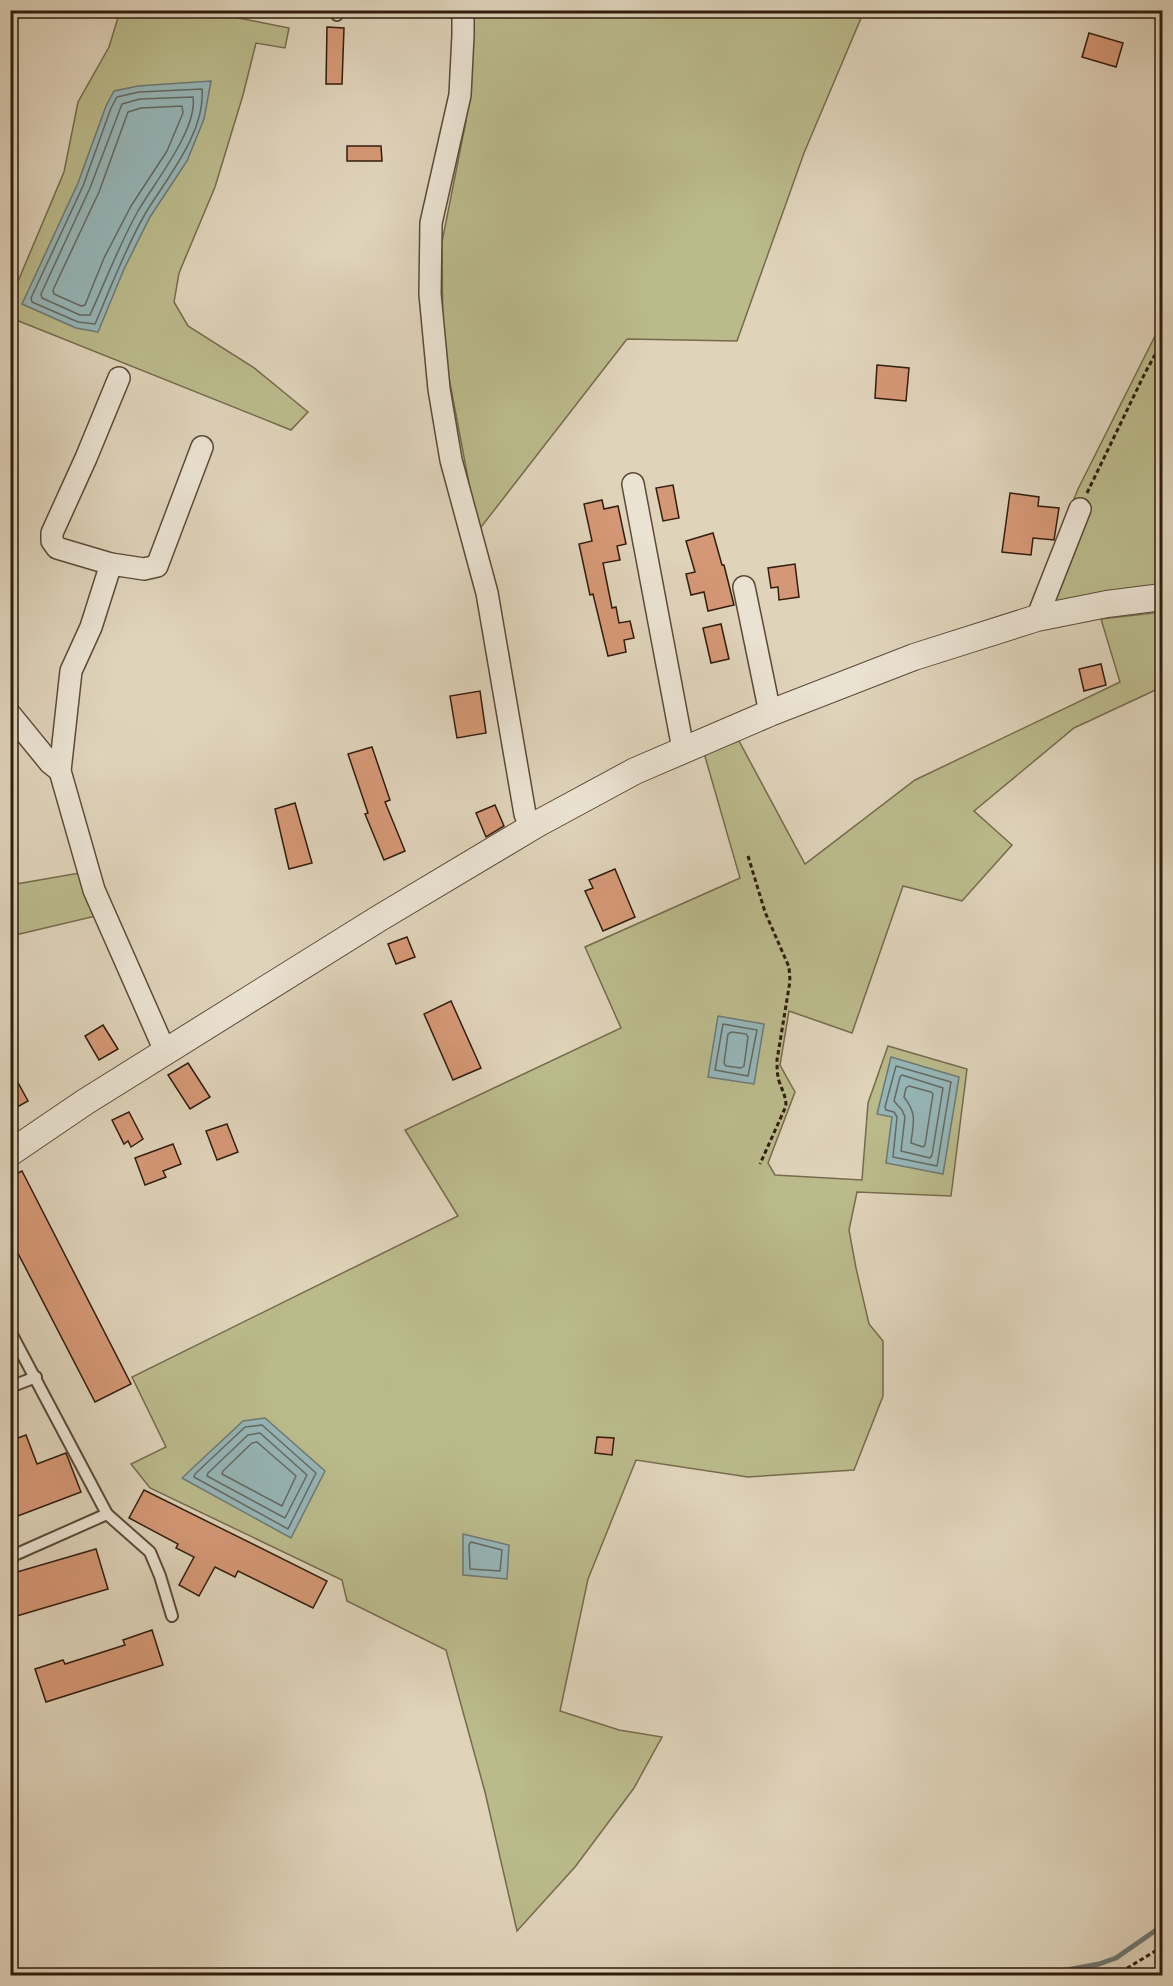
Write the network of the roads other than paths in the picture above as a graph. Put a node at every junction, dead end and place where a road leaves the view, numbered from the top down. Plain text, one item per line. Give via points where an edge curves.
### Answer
1 (463, 10) edge
2 (119, 378) dead end
3 (202, 447) dead end
4 (633, 484) dead end
5 (1080, 509) road end
6 (111, 564) junction
7 (744, 587) dead end
8 (1162, 597) edge
9 (1037, 618) junction
10 (770, 713) junction
11 (10, 714) edge
12 (684, 749) junction
13 (60, 771) junction
14 (531, 828) junction
15 (165, 1051) junction
16 (10, 1154) edge
17 (10, 1331) edge
18 (36, 1377) junction
19 (10, 1387) edge
20 (107, 1514) junction
21 (10, 1557) edge
22 (172, 1616) dead end

1 - 14 street via 459,95 431,223 429,294 451,460 487,593 525,814
2 - 6 street via 52,533 57,548
3 - 6 street via 157,566 144,569
4 - 12 street
5 - 9 street
6 - 13 street via 91,627 71,671
7 - 10 street
8 - 9 street
9 - 10 street via 914,657
10 - 12 street
11 - 13 street
12 - 14 street
13 - 15 street via 94,890
14 - 15 street
15 - 16 street
17 - 18 lane
18 - 19 lane
18 - 20 lane
20 - 21 lane
20 - 22 lane via 150,1552

